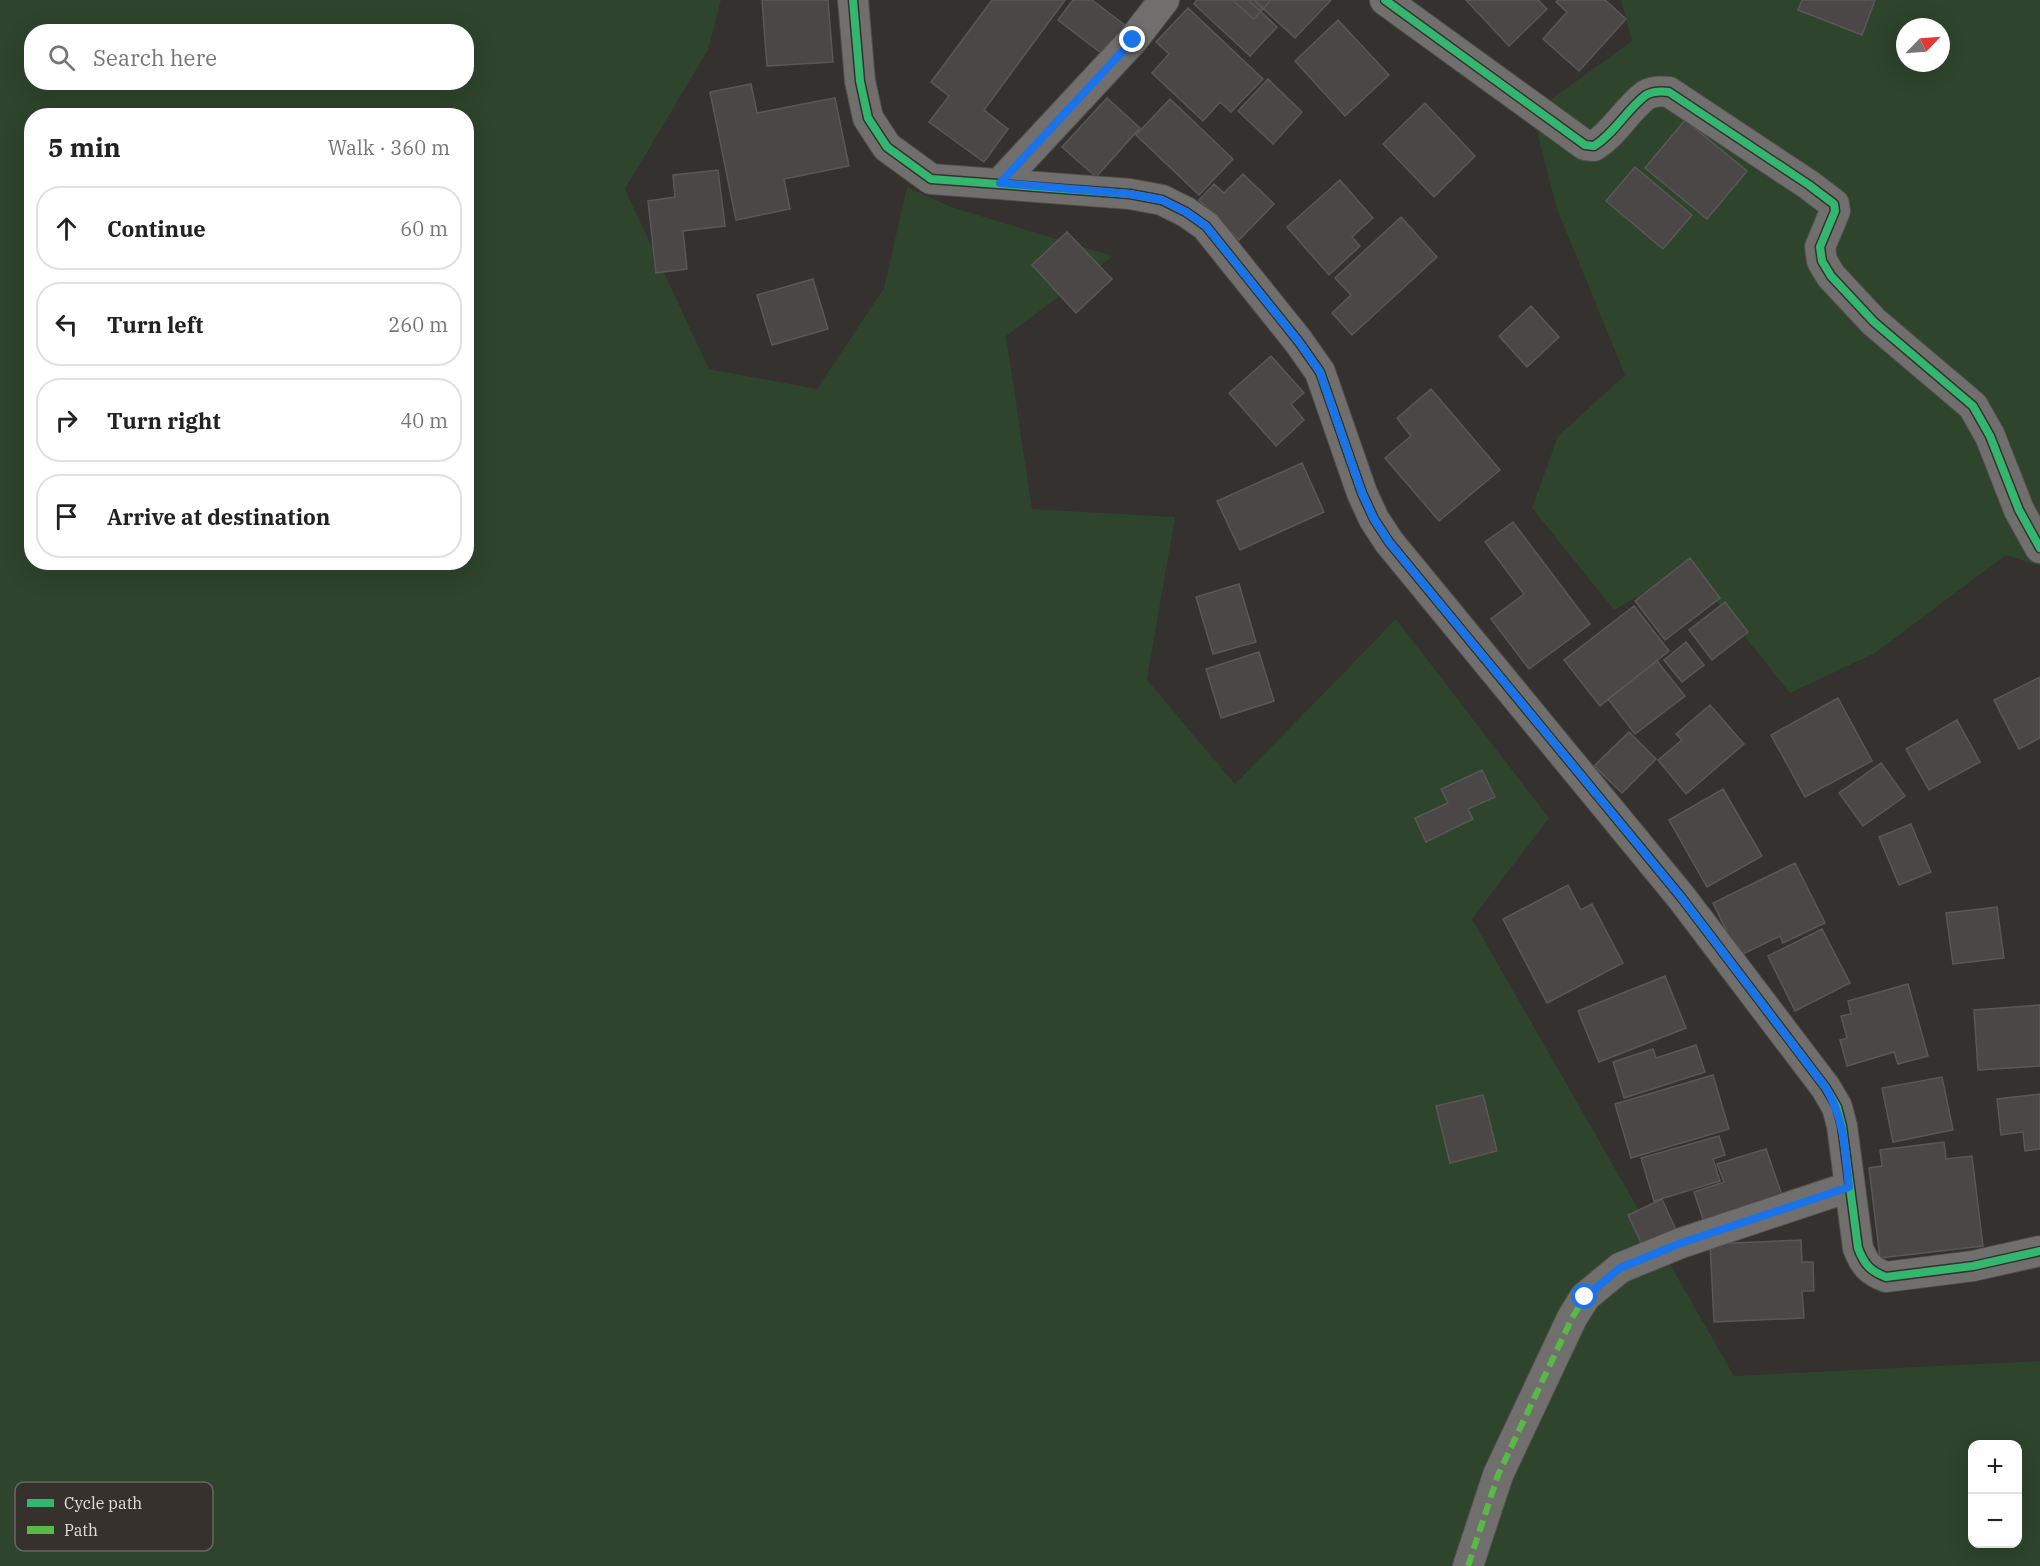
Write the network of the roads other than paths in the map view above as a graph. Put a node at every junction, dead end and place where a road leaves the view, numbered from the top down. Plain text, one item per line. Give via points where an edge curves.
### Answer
1 (853, 0) edge
2 (1164, 0) edge
3 (1385, 0) edge
4 (1000, 183) junction
5 (2040, 548) edge
6 (1849, 1187) junction
7 (2040, 1251) edge
8 (1468, 1566) edge

1 - 4 street via 860,81 868,118 887,147 931,179
2 - 4 street via 1133,40
3 - 5 street via 1584,145 1594,146 1603,140 1647,94 1669,92 1834,204 1835,211 1820,247 1822,261 1874,322 1973,406
4 - 6 street via 1162,200 1206,226 1320,372 1362,493 1389,542 1681,897 1826,1088 1842,1126
6 - 7 street via 1864,1264 1886,1277 1973,1266
6 - 8 street via 1681,1243 1620,1268 1585,1297 1498,1475

